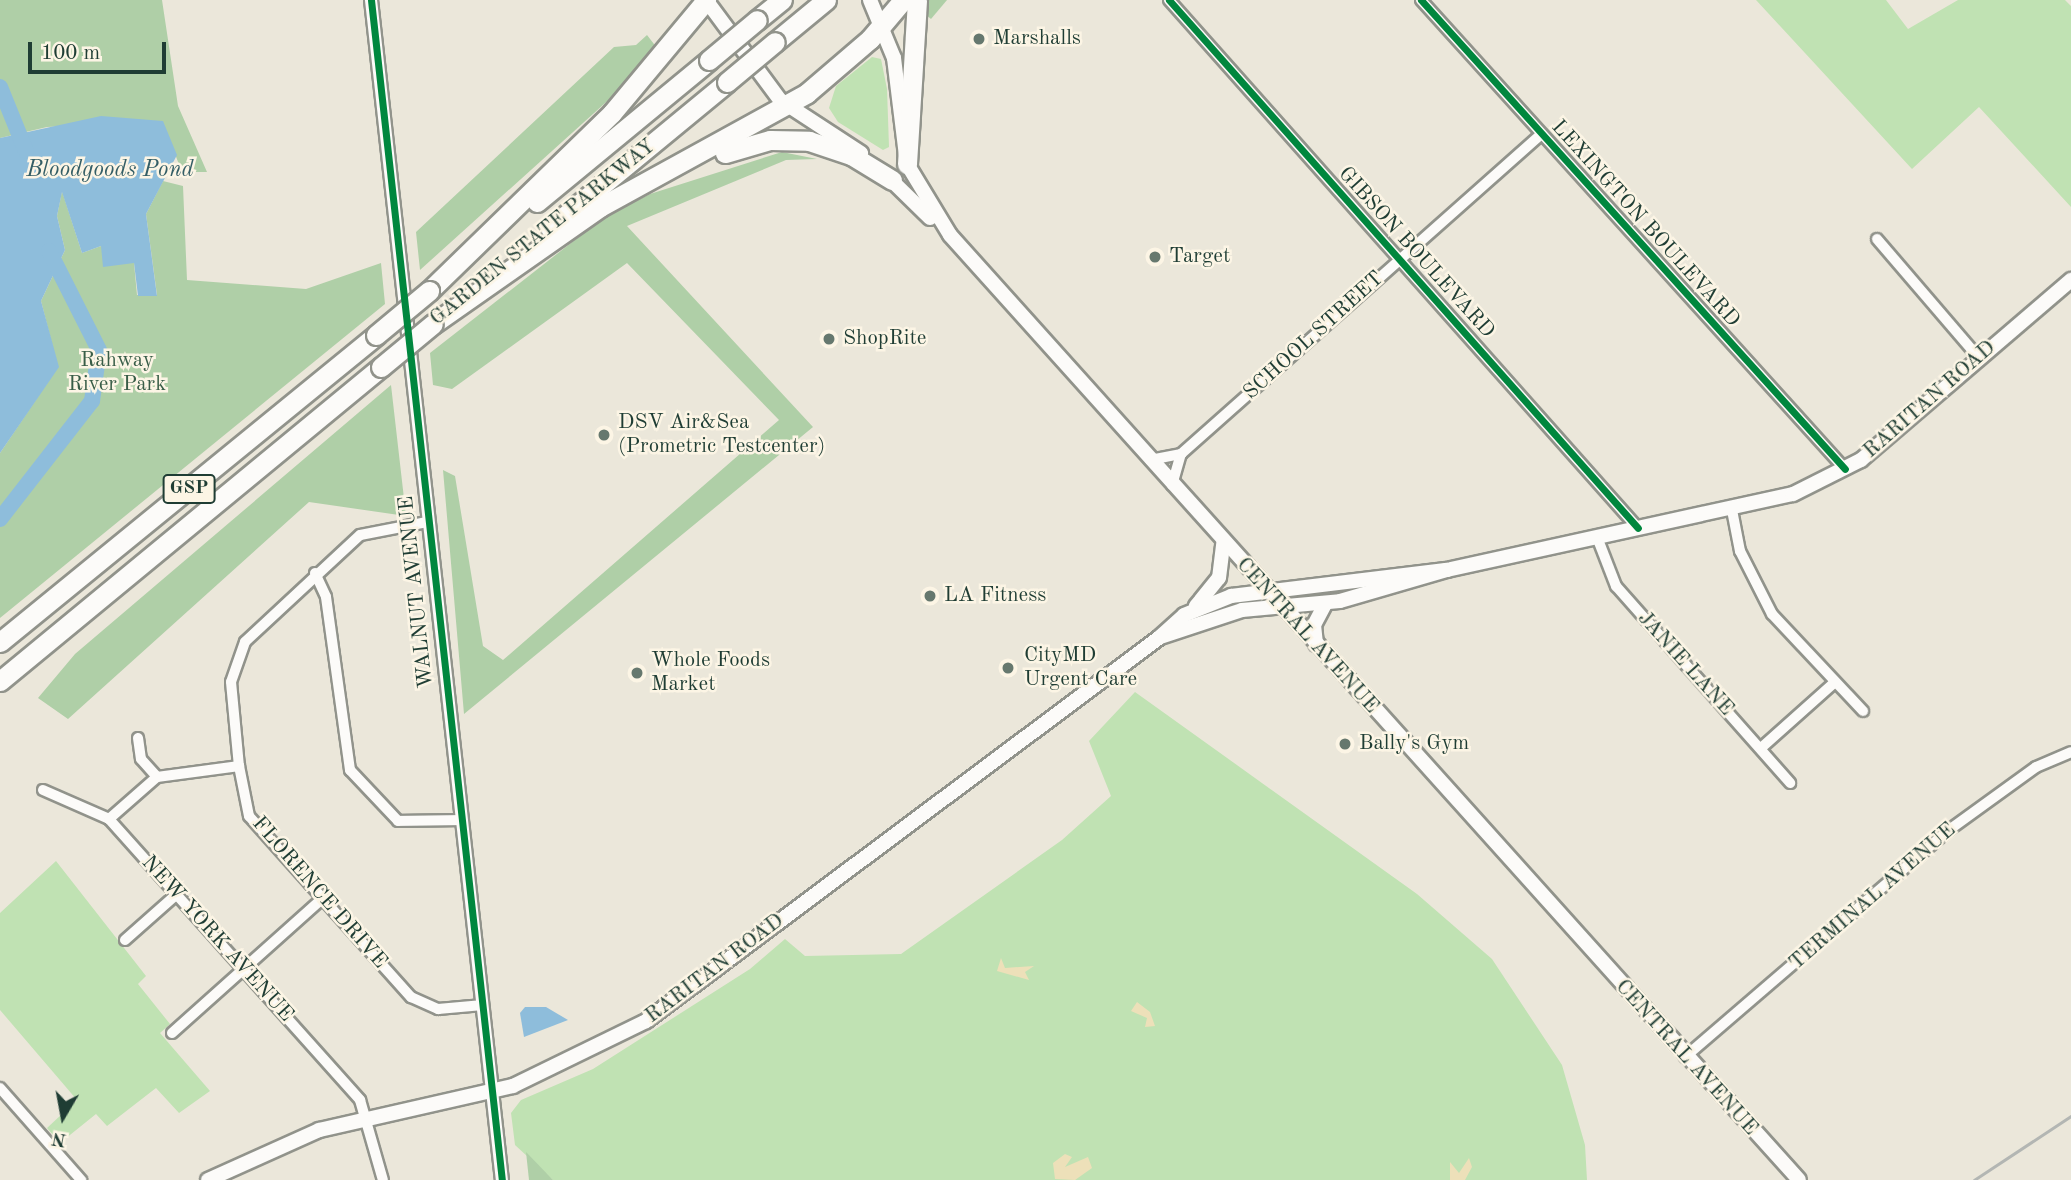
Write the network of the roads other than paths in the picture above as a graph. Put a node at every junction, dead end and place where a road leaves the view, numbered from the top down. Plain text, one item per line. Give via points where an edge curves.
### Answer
1 (371, 0) edge
2 (706, 0) edge
3 (782, 0) edge
4 (826, 0) edge
5 (870, 0) edge
6 (903, 0) edge
7 (917, 0) edge
8 (1169, 0) edge
9 (1421, 0) edge
10 (883, 26) junction
11 (787, 107) junction
12 (1542, 134) junction
13 (690, 161) junction
14 (907, 164) junction
15 (892, 180) junction
16 (1877, 239) dead end
17 (959, 246) junction
18 (1399, 260) junction
19 (2071, 280) edge
20 (429, 291) junction
21 (433, 324) junction
22 (1979, 358) junction
23 (1181, 454) junction
24 (1150, 460) junction
25 (1846, 469) junction
26 (1172, 485) junction
27 (1732, 510) junction
28 (427, 522) junction
29 (1638, 528) junction
30 (1597, 537) junction
31 (1223, 543) junction
32 (1447, 570) junction
33 (315, 573) junction
34 (1268, 591) junction
35 (1325, 604) junction
36 (1282, 607) junction
37 (1191, 611) junction
38 (1160, 637) junction
39 (0, 642) edge
40 (1315, 644) junction
41 (0, 681) edge
42 (1834, 683) junction
43 (1863, 712) dead end
44 (138, 738) dead end
45 (1761, 748) junction
46 (2071, 752) edge
47 (239, 766) junction
48 (157, 777) junction
49 (1790, 783) dead end
50 (43, 790) dead end
51 (109, 819) junction
52 (460, 820) junction
53 (177, 894) junction
54 (322, 899) junction
55 (125, 940) dead end
56 (243, 968) junction
57 (483, 1006) junction
58 (172, 1033) dead end
59 (1685, 1057) junction
60 (0, 1088) edge
61 (493, 1093) junction
62 (369, 1116) junction
63 (81, 1180) edge
64 (208, 1180) edge
65 (383, 1180) edge
66 (502, 1180) edge
67 (1799, 1180) edge

1 - 28 street, WALNUT AVENUE
2 - 11 main road, CENTRAL AVENUE
2 - 20 highway via 620,104
3 - 20 highway, GARDEN STATE PARKWAY / GSP, bridge
4 - 21 highway, GARDEN STATE PARKWAY / GSP, bridge
5 - 10 main road, CENTRAL AVENUE
6 - 10 highway
7 - 14 highway
8 - 18 street, GIBSON BOULEVARD
9 - 12 street, LEXINGTON BOULEVARD
10 - 11 highway
10 - 14 main road, CENTRAL AVENUE via 896,67
11 - 13 highway
11 - 15 main road, CENTRAL AVENUE
12 - 18 street, SCHOOL STREET
12 - 25 street, LEXINGTON BOULEVARD
13 - 15 highway via 752,143 793,139 842,151
13 - 21 highway via 600,207
14 - 17 main road, CENTRAL AVENUE
15 - 17 main road, CENTRAL AVENUE
16 - 22 street
17 - 24 main road, CENTRAL AVENUE
18 - 23 street, SCHOOL STREET
18 - 29 street, GIBSON BOULEVARD
19 - 22 main road, RARITAN ROAD
20 - 39 highway, GARDEN STATE PARKWAY / GSP, bridge
21 - 41 highway, GARDEN STATE PARKWAY / GSP, bridge
22 - 25 main road, RARITAN ROAD
23 - 24 street
23 - 26 street
24 - 26 main road, CENTRAL AVENUE
25 - 27 main road, RARITAN ROAD via 1793,494
26 - 31 main road, CENTRAL AVENUE
27 - 29 main road, RARITAN ROAD
27 - 42 street via 1740,551 1772,614
28 - 33 street, FLORENCE DRIVE via 366,532
28 - 52 street, WALNUT AVENUE
29 - 30 main road, RARITAN ROAD
30 - 32 main road, RARITAN ROAD
30 - 45 street, JANIE LANE via 1616,586
31 - 34 main road, CENTRAL AVENUE
31 - 37 main road via 1219,578
32 - 34 main road, RARITAN ROAD
32 - 35 main road, RARITAN ROAD
33 - 47 street, FLORENCE DRIVE via 250,636 235,661
33 - 52 street via 326,597 350,770 398,821
34 - 36 main road, CENTRAL AVENUE
34 - 37 main road, RARITAN ROAD
35 - 36 main road, RARITAN ROAD
35 - 40 main road via 1314,625
36 - 38 main road, RARITAN ROAD via 1232,613
36 - 40 main road, CENTRAL AVENUE
37 - 38 main road, RARITAN ROAD
38 - 61 main road, RARITAN ROAD via 646,1021
40 - 59 main road, CENTRAL AVENUE
42 - 43 street
42 - 45 street
44 - 48 street via 141,760
45 - 49 street, JANIE LANE
46 - 59 street, TERMINAL AVENUE via 2036,767 1949,830
47 - 48 street
47 - 54 street, FLORENCE DRIVE via 249,816
48 - 51 street
50 - 51 street, NEW YORK AVENUE
51 - 53 street, NEW YORK AVENUE
52 - 57 street, WALNUT AVENUE
53 - 55 street
53 - 56 street, NEW YORK AVENUE
54 - 56 street
54 - 57 street, FLORENCE DRIVE via 424,1007
56 - 58 street
56 - 62 street, NEW YORK AVENUE
57 - 61 street, WALNUT AVENUE
59 - 67 main road, CENTRAL AVENUE
60 - 63 street
61 - 62 main road, RARITAN ROAD
61 - 66 street, WALNUT AVENUE
62 - 64 main road, RARITAN ROAD via 277,1145
62 - 65 street

